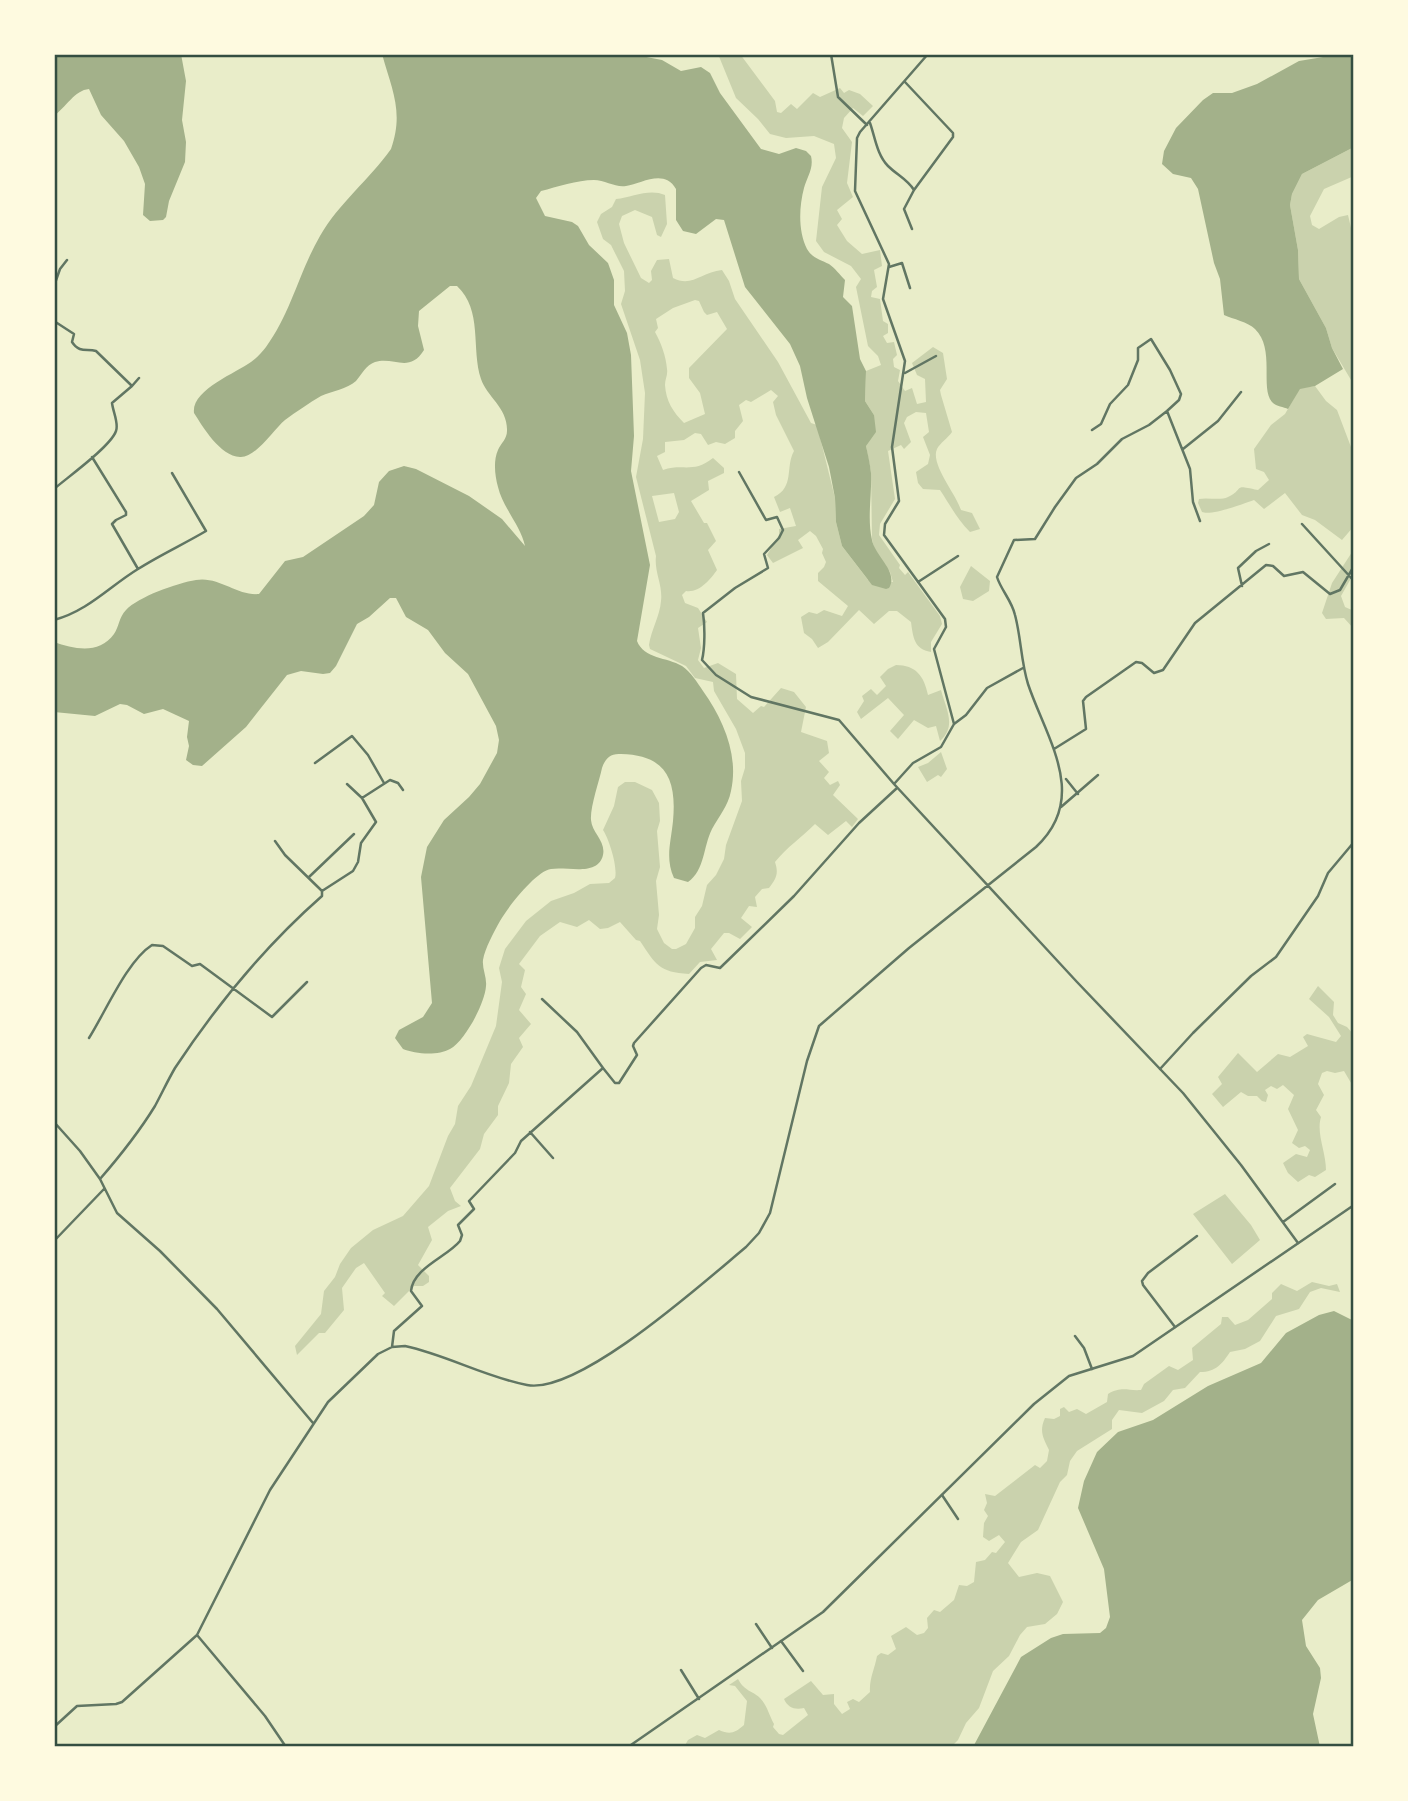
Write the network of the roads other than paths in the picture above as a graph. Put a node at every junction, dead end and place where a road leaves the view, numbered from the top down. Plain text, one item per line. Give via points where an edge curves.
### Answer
1 (831, 54) edge
2 (928, 54) edge
3 (905, 82) junction
4 (869, 123) junction
5 (914, 190) junction
6 (912, 229) dead end
7 (67, 260) dead end
8 (889, 267) junction
9 (54, 286) edge
10 (910, 288) dead end
11 (54, 321) edge
12 (936, 356) dead end
13 (905, 373) junction
14 (139, 378) dead end
15 (132, 386) junction
16 (1241, 393) dead end
17 (1167, 411) junction
18 (1092, 430) dead end
19 (1183, 449) junction
20 (93, 457) junction
21 (738, 472) dead end
22 (172, 473) dead end
23 (54, 489) edge
24 (1200, 521) dead end
25 (1303, 524) dead end
26 (1269, 544) dead end
27 (958, 556) dead end
28 (1354, 566) edge
29 (138, 569) junction
30 (1348, 576) junction
31 (1354, 581) edge
32 (918, 582) junction
33 (1241, 586) junction
34 (54, 620) edge
35 (1024, 668) junction
36 (954, 724) junction
37 (1054, 749) junction
38 (316, 763) dead end
39 (1098, 775) dead end
40 (1066, 779) dead end
41 (384, 782) junction
42 (347, 784) dead end
43 (896, 786) junction
44 (403, 790) dead end
45 (1078, 794) junction
46 (362, 798) junction
47 (1061, 807) junction
48 (355, 834) dead end
49 (275, 841) dead end
50 (1354, 842) edge
51 (309, 877) junction
52 (988, 884) junction
53 (322, 891) junction
54 (307, 982) dead end
55 (232, 989) junction
56 (542, 999) dead end
57 (89, 1038) dead end
58 (603, 1068) junction
59 (1160, 1069) junction
60 (54, 1122) edge
61 (530, 1132) junction
62 (553, 1158) dead end
63 (100, 1179) junction
64 (1335, 1184) dead end
65 (104, 1188) junction
66 (1354, 1205) edge
67 (1283, 1222) junction
68 (1197, 1236) dead end
69 (54, 1241) edge
70 (1297, 1243) junction
71 (1175, 1327) junction
72 (1075, 1336) dead end
73 (392, 1347) junction
74 (1092, 1369) junction
75 (313, 1423) junction
76 (942, 1495) junction
77 (958, 1519) dead end
78 (756, 1624) dead end
79 (197, 1635) junction
80 (781, 1641) junction
81 (772, 1647) junction
82 (681, 1670) dead end
83 (803, 1671) dead end
84 (699, 1699) junction
85 (54, 1727) edge
86 (286, 1747) edge
87 (628, 1747) edge

1 - 4 street via 838,97
2 - 3 street
3 - 4 street
3 - 5 street via 953,133
4 - 5 street via 882,159
4 - 8 street via 857,138 855,191
5 - 6 street via 904,209
7 - 9 street
8 - 10 street via 902,263
8 - 13 street via 883,298
11 - 15 street via 74,334 72,342 78,349 96,351
12 - 13 street
13 - 32 street via 892,447 899,499 883,534
14 - 15 street
15 - 20 street via 112,403 117,429
16 - 19 street via 1218,421
17 - 18 street via 1181,394 1150,339 1137,350 1128,385
17 - 19 street
17 - 35 street via 1122,439 1078,477 1035,539 1013,541 997,577 1016,617
19 - 24 street
20 - 23 street
20 - 29 street via 126,512 112,524
21 - 43 street via 766,520 778,517 783,530 764,554 768,568 703,613 702,660 712,672 751,697 839,720
22 - 29 street via 206,531
25 - 30 street
26 - 33 street via 1238,568
27 - 32 street
28 - 30 street
29 - 34 street via 90,604
30 - 31 street
30 - 33 street via 1340,590 1330,594 1303,572 1285,576 1268,564
32 - 36 street via 946,622 934,649
33 - 37 street via 1195,623 1163,670 1155,673 1136,662 1086,696 1086,729
35 - 36 street via 987,688
35 - 37 street
36 - 43 street via 943,746 913,764
37 - 47 street via 1060,768
38 - 41 street via 353,736
39 - 45 street
40 - 45 street
41 - 44 street via 393,780
41 - 46 street
42 - 46 street
43 - 52 street
43 - 58 street via 720,968 701,968 634,1043 637,1055 619,1083
45 - 47 street
46 - 53 street via 376,825 361,843 353,871
47 - 52 street via 1044,839
48 - 51 street
49 - 51 street
50 - 59 street via 1328,873 1318,896 1276,957 1251,976
51 - 53 street
52 - 59 street
52 - 73 street via 820,1024 767,1221 750,1244 633,1339 560,1381 536,1386 421,1350
53 - 55 street
54 - 55 street via 273,1017
55 - 57 street via 200,964 192,966 163,946 152,945 124,973
55 - 63 street via 130,1142
56 - 58 street via 577,1032
58 - 61 street
59 - 67 street
60 - 63 street
61 - 62 street
61 - 73 street via 469,1201 474,1209 458,1226 463,1235 460,1241 412,1283 411,1291 422,1306 394,1331
63 - 65 street
64 - 67 street
65 - 69 street
65 - 75 street via 117,1213 217,1309
66 - 70 street
67 - 70 street
68 - 71 street via 1142,1281
70 - 71 street
71 - 74 street via 1130,1358
72 - 74 street
73 - 75 street via 343,1386
74 - 76 street via 1058,1383
75 - 79 street via 270,1490
76 - 77 street
76 - 80 street via 828,1608
78 - 81 street
79 - 85 street via 122,1702 77,1706
79 - 86 street
80 - 81 street
80 - 83 street
81 - 84 street
82 - 84 street
84 - 87 street

